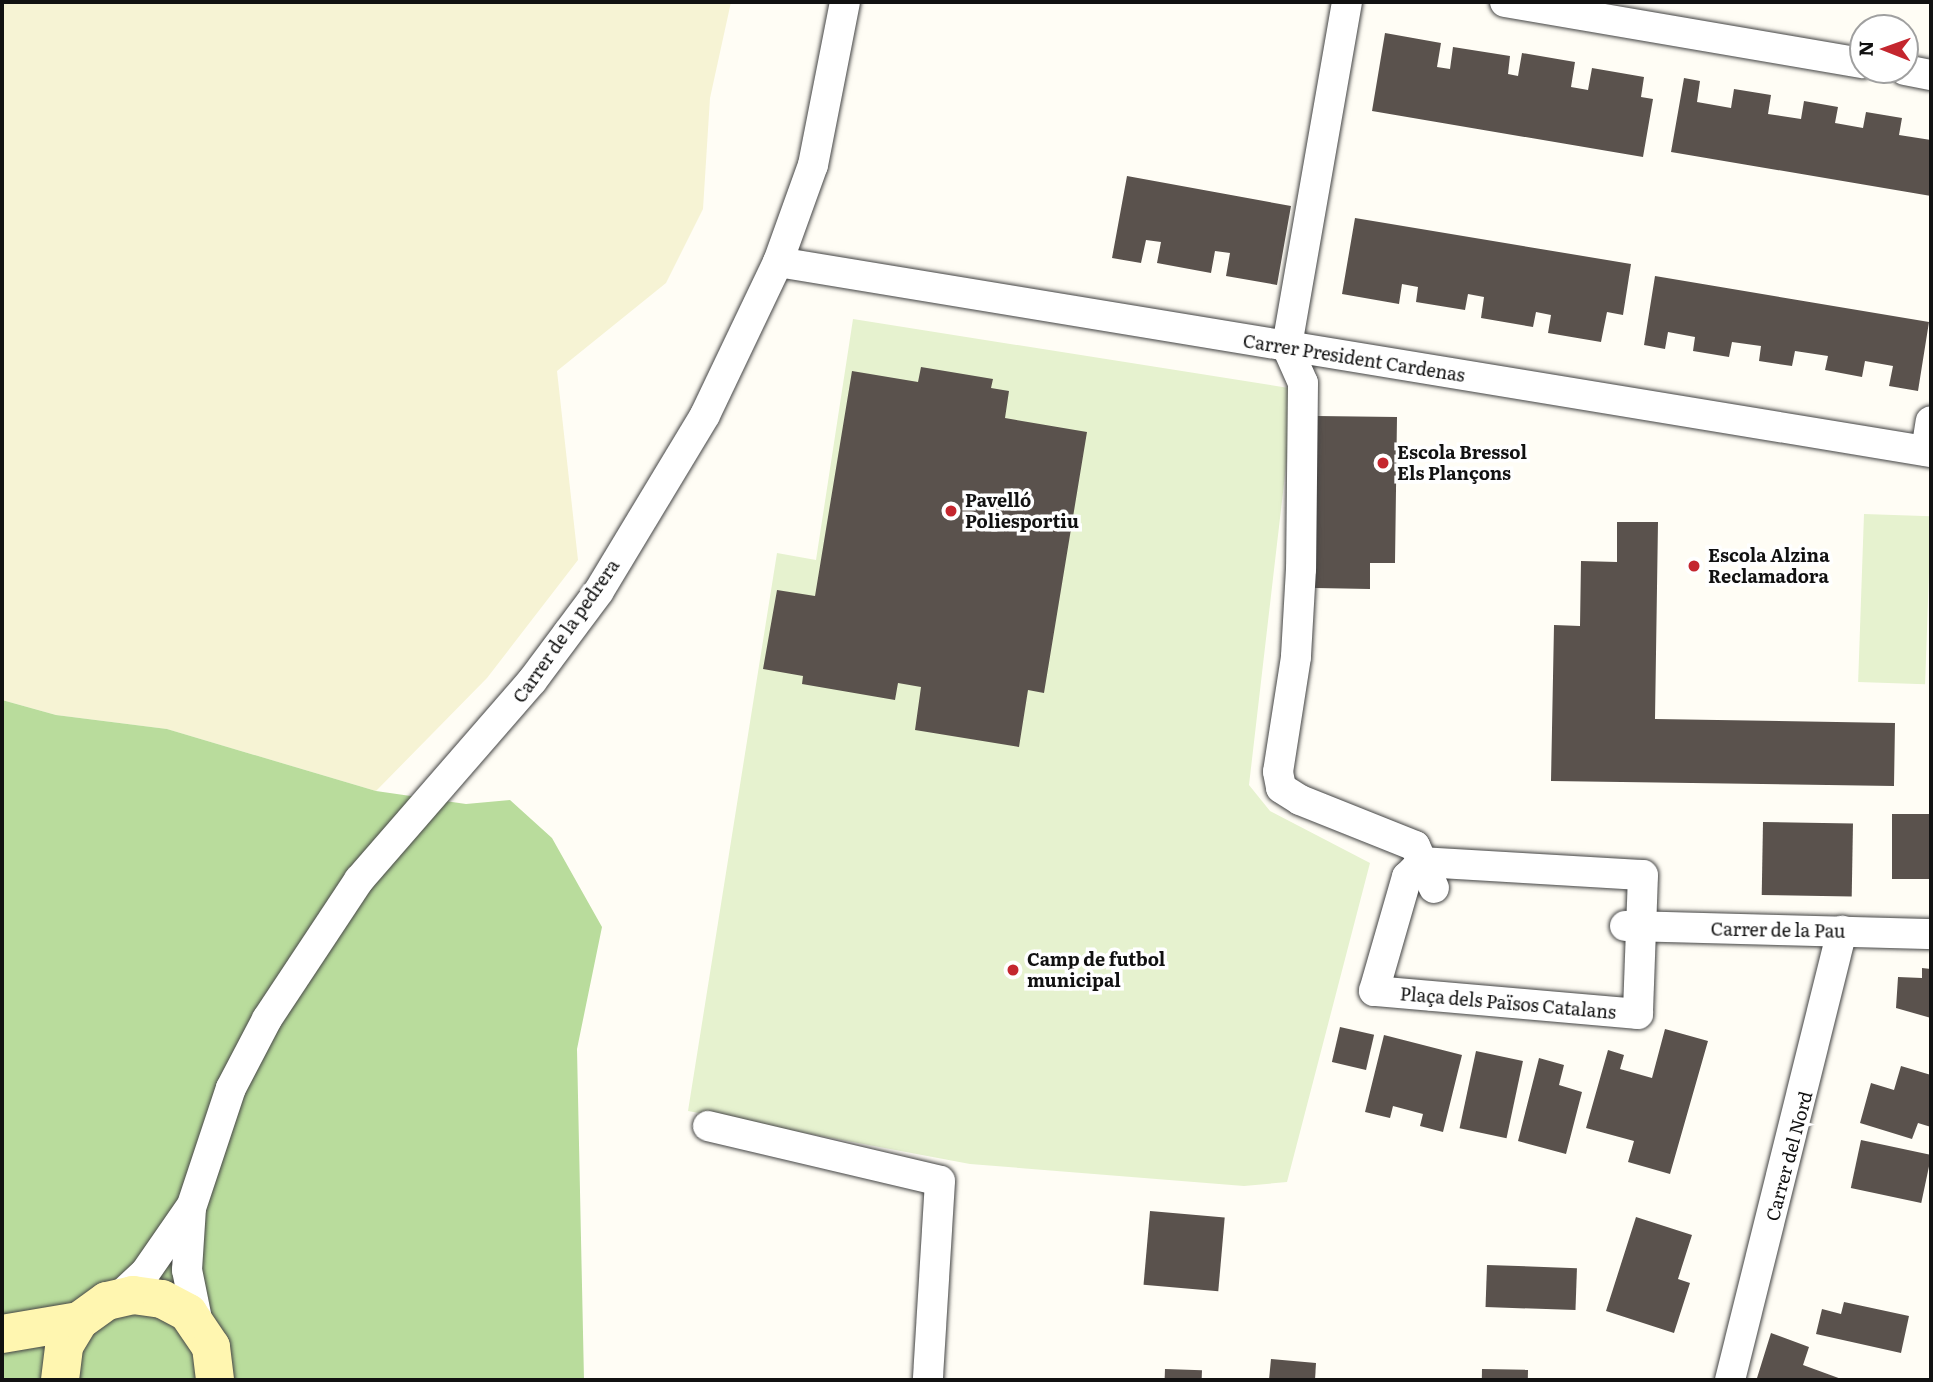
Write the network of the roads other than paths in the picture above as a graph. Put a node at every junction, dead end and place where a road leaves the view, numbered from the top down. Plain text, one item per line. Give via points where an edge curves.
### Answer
1 (845, 2) edge
2 (1347, 2) edge
3 (1504, 2) edge
4 (1849, 61) edge
5 (778, 261) junction
6 (1287, 347) junction
7 (1931, 421) edge
8 (1929, 452) edge
9 (1428, 875) junction
10 (1625, 926) dead end
11 (1842, 931) junction
12 (1931, 934) edge
13 (708, 1126) dead end
14 (191, 1208) junction
15 (118, 1298) junction
16 (79, 1321) junction
17 (2, 1334) edge
18 (216, 1360) edge
19 (60, 1380) edge
20 (928, 1380) edge
21 (1730, 1380) edge

1 - 5 street, Carrer de la pedrera via 813,165
2 - 6 street
3 - 4 street
5 - 6 street, Carrer President Cardenas
5 - 14 street, Carrer de la pedrera via 705,415 598,591 509,712 359,880 274,1008 231,1088
6 - 8 street, Carrer President Cardenas
6 - 9 street via 1303,383 1301,569 1296,657 1278,772 1281,788 1415,846
7 - 8 street
9 - 9 street, Plaça dels Països Catalans via 1407,877 1374,991 1638,1014 1643,875
10 - 11 street, Carrer de la Pau
11 - 12 street, Carrer de la Pau
11 - 21 street, Carrer del Nord
13 - 20 street via 940,1181
14 - 15 street, Carrer de la pedrera via 145,1273
14 - 18 street, Carrer de la pedrera via 187,1270
15 - 16 main road
15 - 18 main road via 162,1299
16 - 17 main road
16 - 19 main road via 64,1346

